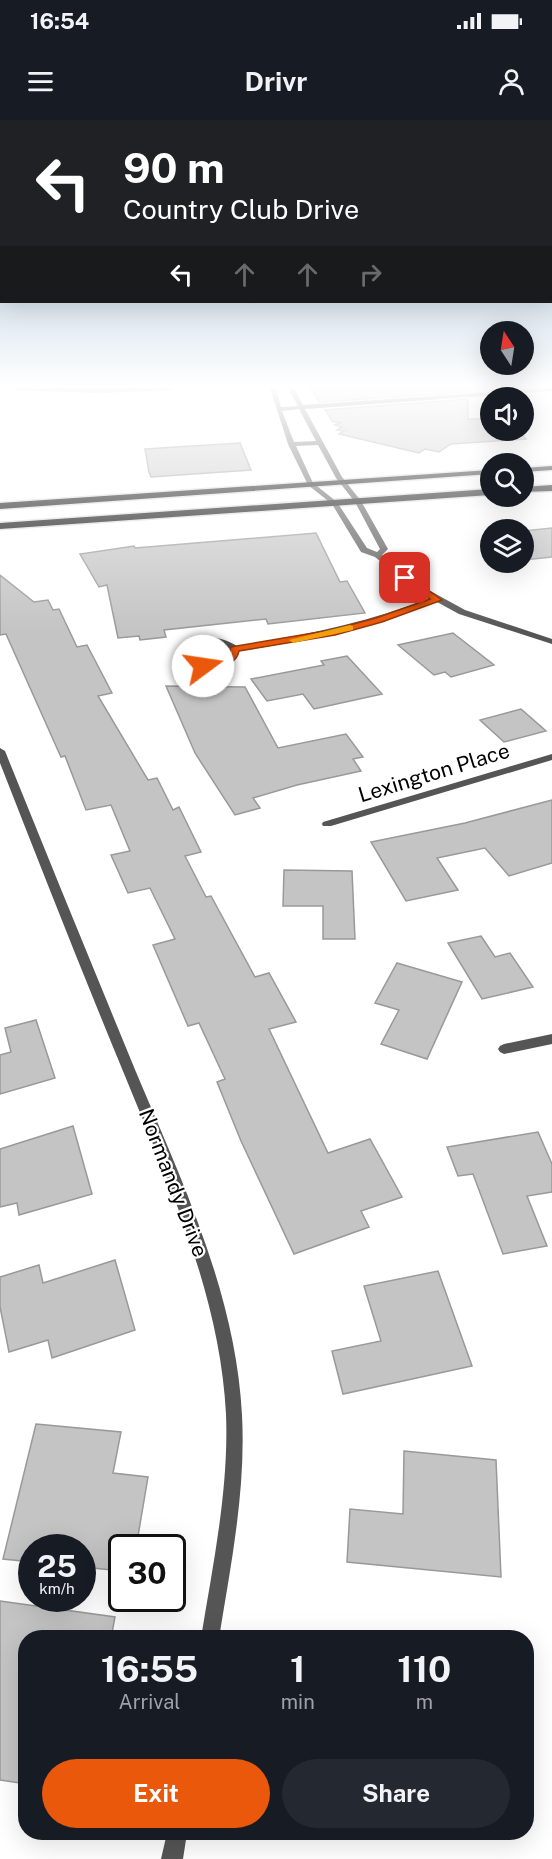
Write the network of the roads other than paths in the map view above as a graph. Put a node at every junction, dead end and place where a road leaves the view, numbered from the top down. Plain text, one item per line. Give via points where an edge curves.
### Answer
1 (303, 469) edge
2 (335, 469) edge
3 (480, 473) edge
4 (342, 482) junction
5 (310, 484) junction
6 (552, 488) edge
7 (534, 489) edge
8 (480, 493) edge
9 (358, 501) junction
10 (335, 503) junction
11 (0, 506) edge
12 (0, 526) edge
13 (378, 555) junction
14 (437, 600) junction
15 (552, 642) edge
16 (235, 649) junction
17 (0, 750) edge
18 (552, 757) edge
19 (327, 824) dead end
20 (552, 1039) edge
21 (504, 1049) dead end
22 (211, 1630) edge
23 (176, 1840) edge
24 (172, 1859) edge

1 - 5 street
2 - 4 street
3 - 4 main road
4 - 5 main road
4 - 9 street
5 - 10 street
5 - 11 main road
6 - 7 main road
8 - 9 main road
9 - 10 main road
9 - 13 street via 384,549
10 - 12 main road
10 - 13 street via 361,546
13 - 14 street
14 - 15 street
14 - 16 street via 332,633
16 - 16 street via 223,641 205,639 189,644 182,652 191,663 212,666 230,660
17 - 22 street, Normandy Drive via 189,1216 222,1329 232,1384 235,1449
18 - 19 street, Lexington Place
20 - 21 street
23 - 24 street

